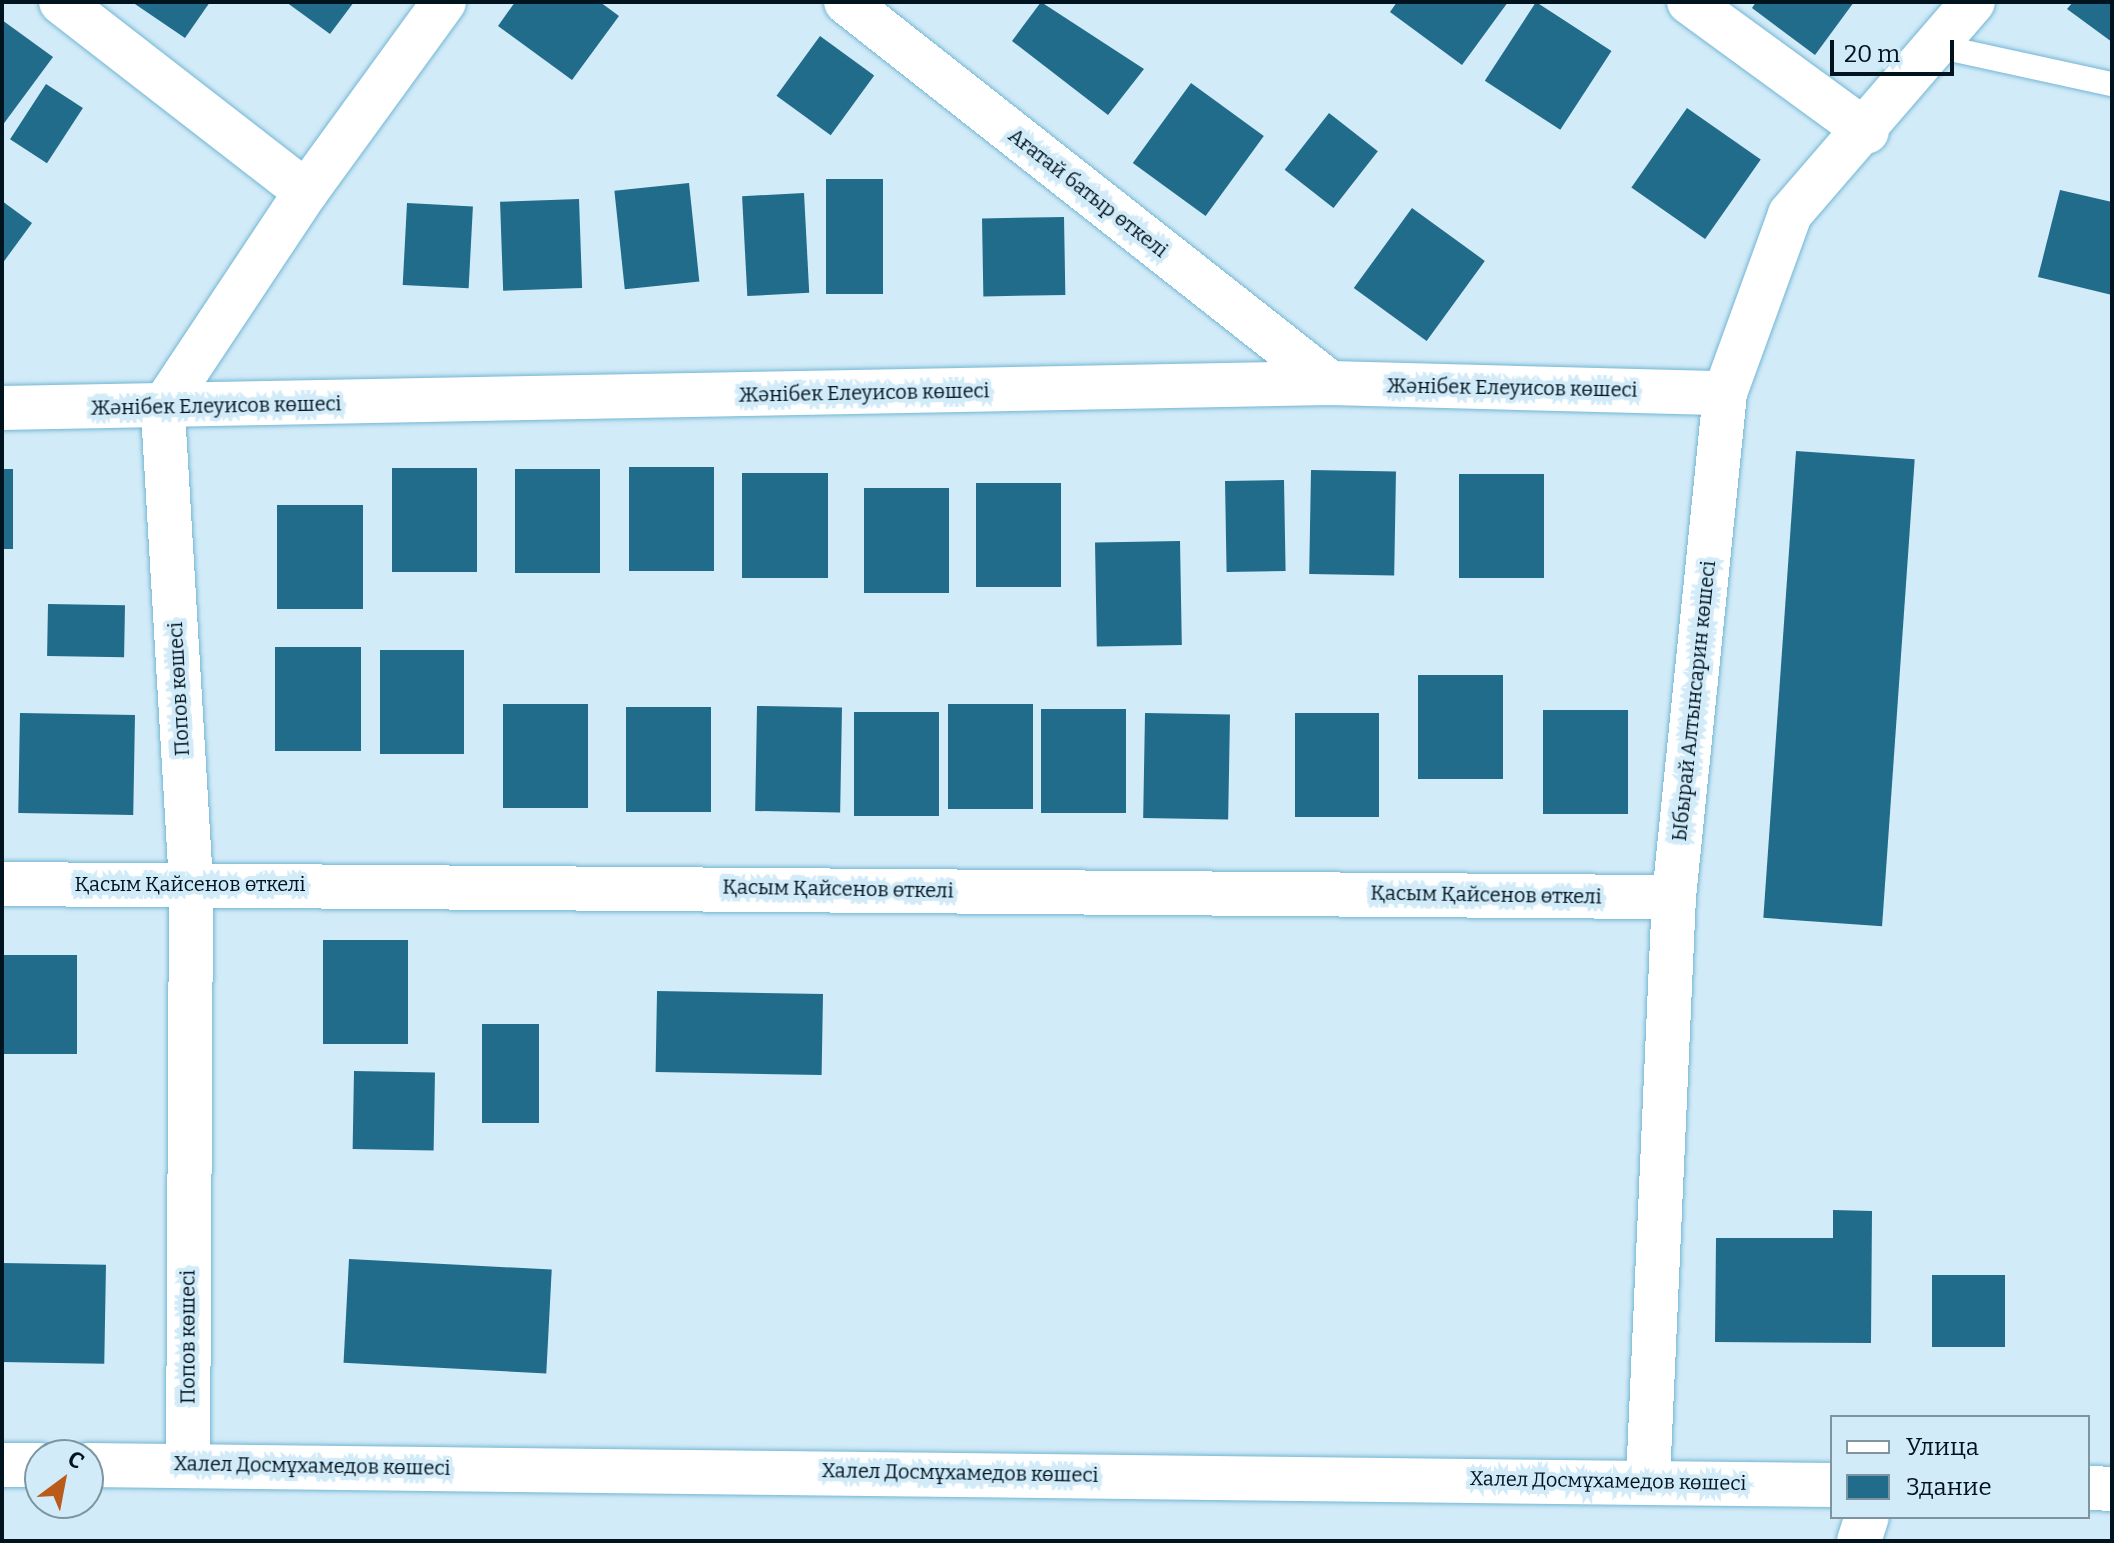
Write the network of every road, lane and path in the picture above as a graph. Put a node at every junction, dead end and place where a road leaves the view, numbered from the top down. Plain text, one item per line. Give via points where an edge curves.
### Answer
1 (61, 2) edge
2 (444, 2) edge
3 (846, 2) edge
4 (1689, 2) edge
5 (1973, 2) edge
6 (1937, 46) junction
7 (2112, 84) edge
8 (1867, 132) junction
9 (306, 192) junction
10 (1330, 383) junction
11 (1725, 393) junction
12 (163, 407) junction
13 (2, 408) edge
14 (191, 883) junction
15 (2, 884) edge
16 (1674, 897) junction
17 (2, 1465) edge
18 (24, 1465) edge
19 (104, 1465) edge
20 (188, 1465) junction
21 (1648, 1480) junction
22 (1830, 1485) edge
23 (2090, 1488) edge
24 (2112, 1489) edge
25 (1866, 1519) edge
26 (1859, 1541) edge

1 - 9 street
2 - 9 street
3 - 10 street, Ағатай батыр өткелі
4 - 8 street
5 - 6 street, Ыбырай Алтынсарин көшесі
6 - 7 lane
6 - 8 street, Ыбырай Алтынсарин көшесі
8 - 11 street, Ыбырай Алтынсарин көшесі via 1790,214
9 - 12 street
10 - 11 street, Жәнібек Елеуисов көшесі
10 - 12 street, Жәнібек Елеуисов көшесі
11 - 16 street, Ыбырай Алтынсарин көшесі
12 - 13 street, Жәнібек Елеуисов көшесі
12 - 14 street, Попов көшесі
14 - 15 street, Қасым Қайсенов өткелі
14 - 16 street, Қасым Қайсенов өткелі
14 - 20 street, Попов көшесі
16 - 21 street, Ыбырай Алтынсарин көшесі
17 - 18 street
19 - 20 street, Халел Досмұхамедов көшесі
20 - 21 street, Халел Досмұхамедов көшесі
21 - 22 street, Халел Досмұхамедов көшесі
23 - 24 street
25 - 26 street

